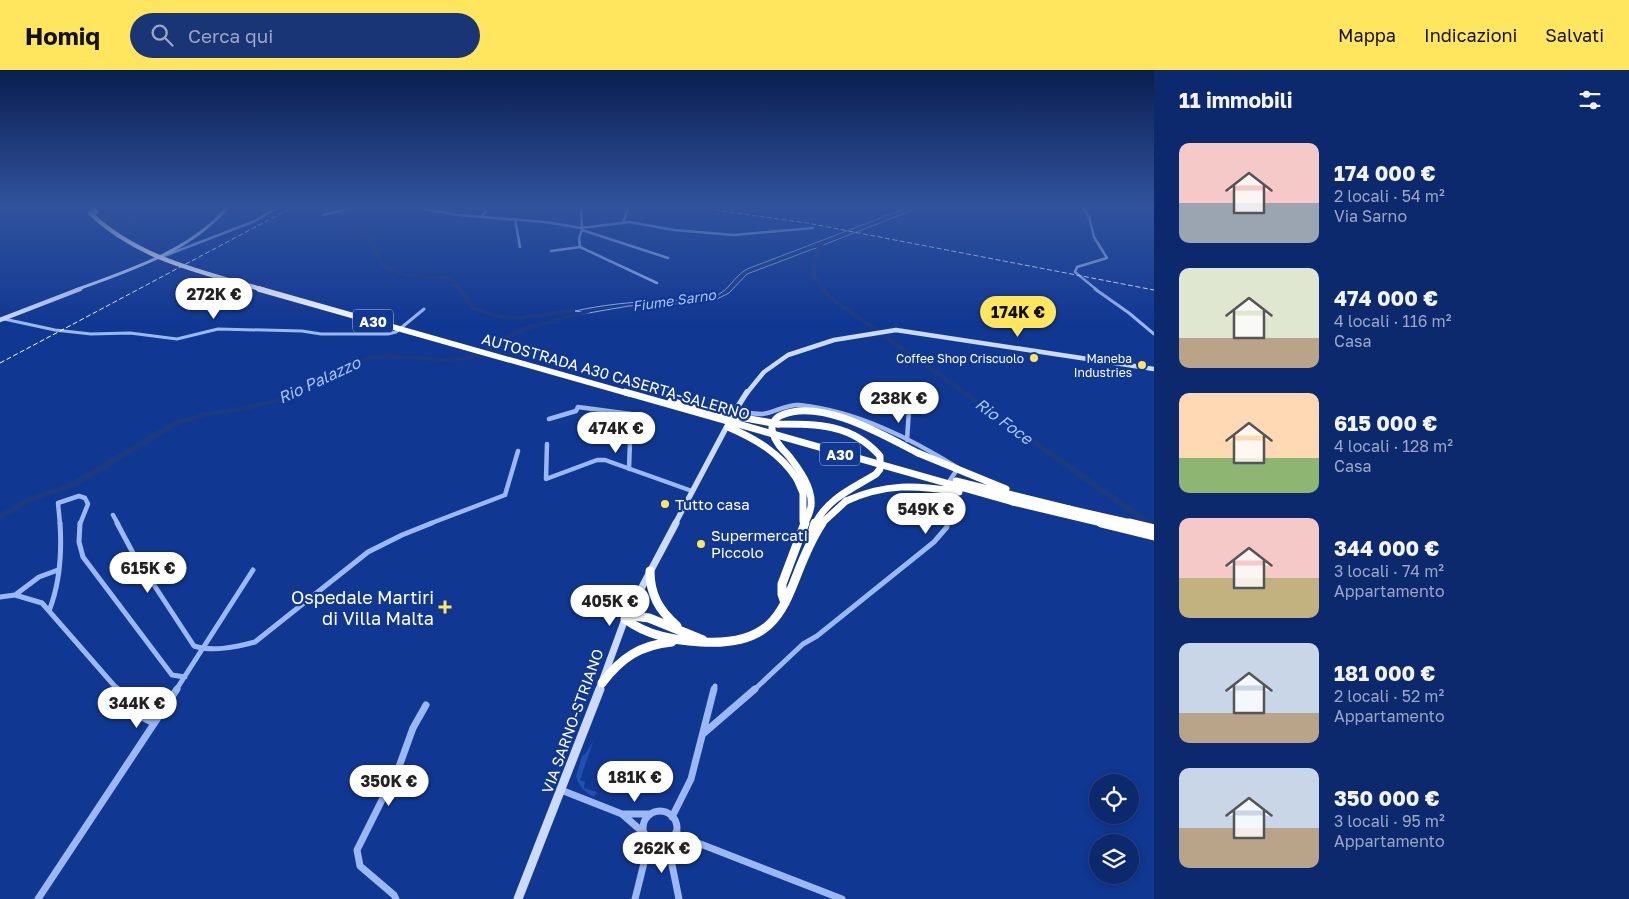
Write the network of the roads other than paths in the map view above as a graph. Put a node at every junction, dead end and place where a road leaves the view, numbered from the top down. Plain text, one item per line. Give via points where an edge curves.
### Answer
1 (137, 247) edge
2 (145, 247) edge
3 (177, 247) edge
4 (189, 247) edge
5 (580, 247) joint
6 (634, 247) edge
7 (1100, 247) edge
8 (551, 251) dead end
9 (668, 258) dead end
10 (139, 266) junction
11 (657, 283) dead end
12 (424, 309) dead end
13 (2, 319) edge
14 (1154, 334) edge
15 (1154, 369) edge
16 (667, 405) junction
17 (909, 410) dead end
18 (706, 411) junction
19 (734, 412) junction
20 (549, 419) dead end
21 (907, 440) junction
22 (547, 444) dead end
23 (518, 450) dead end
24 (629, 468) junction
25 (692, 491) junction
26 (1013, 502) junction
27 (1069, 509) junction
28 (114, 515) dead end
29 (803, 528) junction
30 (1154, 529) edge
31 (1154, 536) edge
32 (807, 556) junction
33 (58, 570) junction
34 (253, 570) dead end
35 (650, 572) junction
36 (15, 595) junction
37 (0, 597) edge
38 (785, 603) junction
39 (49, 611) junction
40 (626, 617) junction
41 (682, 636) junction
42 (203, 649) junction
43 (184, 677) junction
44 (602, 683) junction
45 (715, 686) dead end
46 (426, 705) dead end
47 (154, 723) junction
48 (704, 733) junction
49 (561, 790) junction
50 (622, 814) junction
51 (649, 814) junction
52 (672, 817) junction
53 (676, 832) junction
54 (645, 835) junction
55 (652, 843) junction
56 (668, 845) junction
57 (38, 899) edge
58 (396, 899) edge
59 (518, 899) edge
60 (635, 899) edge
61 (679, 899) edge
62 (842, 899) edge

1 - 16 highway, AUTOSTRADA A30 CASERTA-SALERNO / A30, bridge via 180,266
2 - 18 highway, AUTOSTRADA A30 CASERTA-SALERNO / A30, bridge via 192,266
3 - 10 main road
4 - 10 street
5 - 8 street
5 - 11 street
6 - 9 street
7 - 14 street via 1107,258 1077,267 1075,272
10 - 13 main road
12 - 13 street via 396,332 388,334 218,329 182,339 55,330
15 - 19 main road, VIA SARNO-STRIANO via 908,331 881,331 808,347 778,360 747,390
16 - 26 highway, AUTOSTRADA A30 CASERTA-SALERNO / A30, bridge
16 - 29 highway, bridge via 752,437 778,455 797,479 803,493
17 - 21 street
18 - 27 highway, AUTOSTRADA A30 CASERTA-SALERNO / A30, bridge via 918,472
18 - 32 highway, bridge via 778,424 838,428 866,442 880,456 880,469 876,474 843,491 821,510
19 - 21 street via 756,415 796,406 821,408 852,416
19 - 25 main road, VIA SARNO-STRIANO
20 - 24 street via 576,411 578,406 631,414
21 - 48 street via 958,468 943,491 946,527 934,542 803,644
22 - 24 street via 546,479 597,460
23 - 42 street via 505,495 368,552 256,642
24 - 25 street
25 - 35 main road, VIA SARNO-STRIANO
26 - 31 highway, AUTOSTRADA A30 CASERTA-SALERNO / A30
26 - 32 highway, bridge via 941,488 906,485 866,491 830,514 819,528
27 - 29 highway, bridge via 973,477 857,424 822,412 794,411 778,416 772,432 803,474 810,490 811,507
27 - 30 highway, AUTOSTRADA A30 CASERTA-SALERNO / A30
28 - 42 street via 133,553 194,646
29 - 38 highway via 782,584
32 - 38 highway
33 - 36 street via 38,577
33 - 39 street via 55,599
33 - 43 street via 62,549 58,503 79,496 88,504 81,517 82,557 172,675
34 - 42 street
35 - 40 main road, VIA SARNO-STRIANO
35 - 41 highway via 655,601
36 - 37 street
36 - 39 street via 36,600
38 - 41 highway via 769,628 742,640 708,642
39 - 47 street via 142,716
40 - 41 highway via 649,618
40 - 41 highway via 641,631
40 - 44 main road, VIA SARNO-STRIANO
41 - 44 highway via 636,650 626,656
42 - 43 street
43 - 47 street
44 - 49 main road, VIA SARNO-STRIANO
45 - 48 street
46 - 58 street via 357,850 360,866
47 - 57 street
48 - 52 street via 688,787
49 - 50 street
49 - 59 main road, VIA SARNO-STRIANO
50 - 51 street
50 - 54 street
51 - 52 street via 658,810
51 - 54 street via 644,823
52 - 53 street
53 - 56 street
53 - 62 street
54 - 55 street
55 - 56 street
55 - 60 street
56 - 61 street

